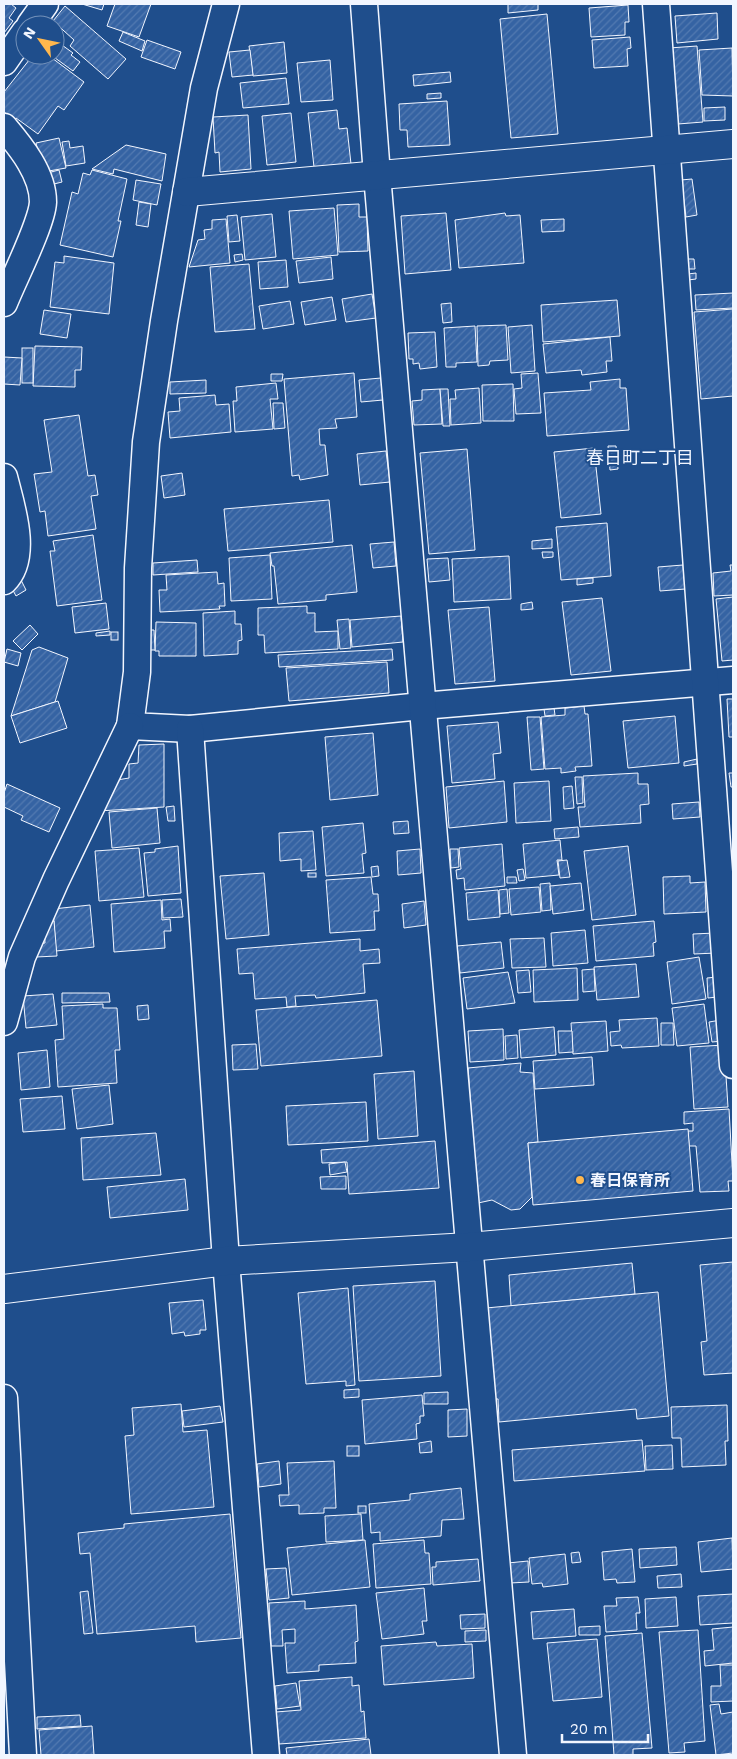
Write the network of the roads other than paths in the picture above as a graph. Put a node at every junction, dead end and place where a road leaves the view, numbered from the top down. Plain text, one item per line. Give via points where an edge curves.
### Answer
1 (45, 4) edge
2 (226, 4) edge
3 (364, 4) edge
4 (656, 4) edge
5 (37, 15) edge
6 (15, 46) edge
7 (4, 62) edge
8 (4, 127) edge
9 (733, 144) edge
10 (667, 150) junction
11 (377, 175) junction
12 (187, 192) junction
13 (4, 303) edge
14 (4, 476) edge
15 (4, 581) edge
16 (733, 680) edge
17 (706, 682) junction
18 (422, 706) junction
19 (130, 726) junction
20 (190, 729) junction
21 (4, 1022) edge
22 (733, 1065) edge
23 (733, 1223) edge
24 (469, 1247) junction
25 (226, 1261) junction
26 (4, 1289) edge
27 (4, 1398) edge
28 (23, 1755) edge
29 (266, 1755) edge
30 (513, 1755) edge

1 - 5 street
2 - 12 street via 204,88
3 - 11 street
4 - 10 street
6 - 7 street
8 - 13 street via 32,165 43,202
9 - 10 street
10 - 11 street
10 - 17 street
11 - 12 street
11 - 18 street
12 - 19 street via 146,442 138,568 137,672
14 - 15 street via 18,544
16 - 17 street
17 - 18 street
17 - 22 street
18 - 20 street
18 - 24 street
19 - 20 street
19 - 21 street via 22,957
20 - 25 street
23 - 24 street
24 - 25 street
24 - 30 street
25 - 26 street
25 - 29 street
27 - 28 street

